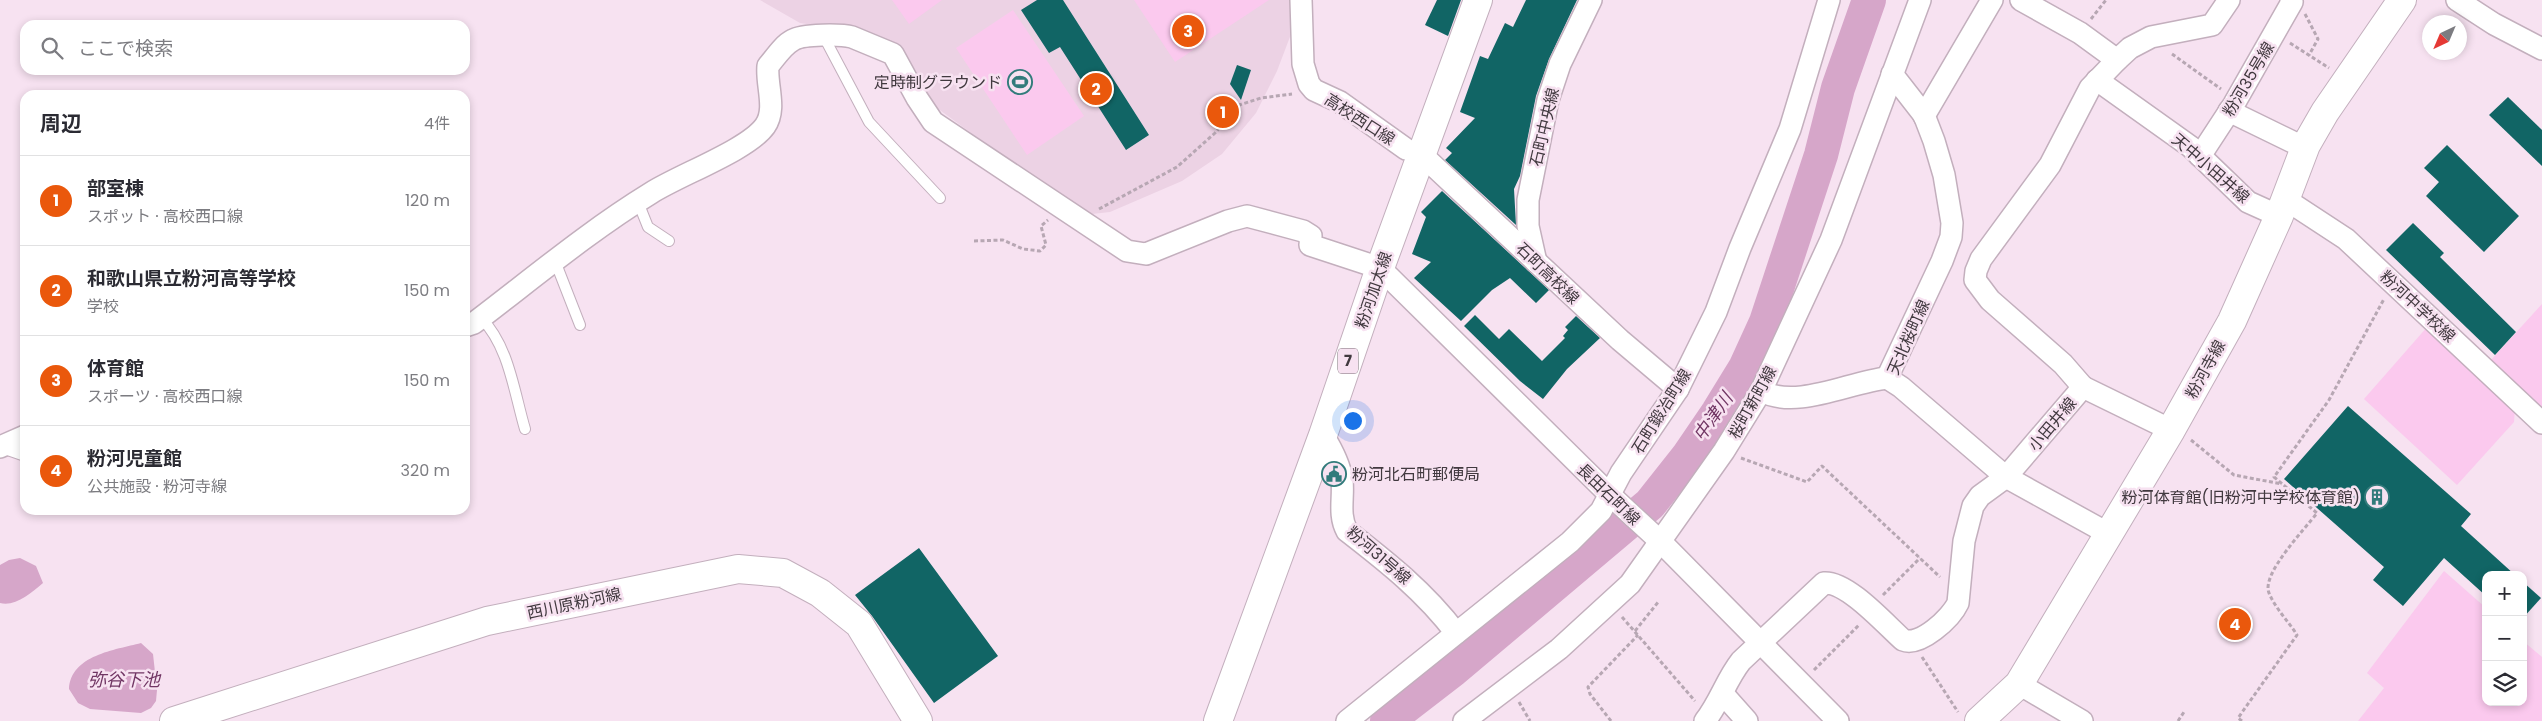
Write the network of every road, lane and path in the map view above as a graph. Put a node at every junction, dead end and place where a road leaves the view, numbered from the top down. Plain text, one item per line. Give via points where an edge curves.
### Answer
1 (1301, 0) edge
2 (1478, 0) edge
3 (1591, 0) edge
4 (1829, 0) edge
5 (1920, 0) edge
6 (1992, 0) edge
7 (2021, 0) edge
8 (2229, 0) edge
9 (2402, 0) edge
10 (2457, 0) edge
11 (2291, 2) edge
12 (2275, 33) junction
13 (2160, 35) junction
14 (824, 36) junction
15 (2542, 49) edge
16 (2309, 55) junction
17 (2116, 60) junction
18 (1892, 74) junction
19 (2097, 80) junction
20 (2346, 80) junction
21 (1317, 91) junction
22 (2233, 105) junction
23 (1924, 116) junction
24 (2305, 148) junction
25 (1414, 152) junction
26 (2200, 156) junction
27 (940, 198) dead end
28 (638, 202) junction
29 (2282, 208) junction
30 (1072, 215) junction
31 (669, 241) dead end
32 (974, 241) dead end
33 (1943, 258) junction
34 (555, 261) junction
35 (1536, 262) junction
36 (1380, 268) junction
37 (1975, 280) junction
38 (2393, 282) junction
39 (473, 322) edge
40 (580, 325) dead end
41 (1887, 378) junction
42 (2083, 387) junction
43 (1678, 389) junction
44 (1761, 391) junction
45 (2542, 423) edge
46 (2172, 428) junction
47 (525, 430) dead end
48 (1323, 435) junction
49 (20, 438) edge
50 (0, 447) edge
51 (1724, 451) junction
52 (20, 454) edge
53 (2006, 477) junction
54 (2282, 484) junction
55 (1614, 499) junction
56 (2109, 534) junction
57 (1655, 537) junction
58 (1920, 558) junction
59 (1959, 594) junction
60 (1660, 601) dead end
61 (1610, 604) junction
62 (1870, 611) junction
63 (1635, 631) junction
64 (1456, 633) junction
65 (1638, 634) junction
66 (1761, 641) junction
67 (1912, 642) junction
68 (1802, 683) junction
69 (2019, 684) junction
70 (1722, 694) junction
71 (2184, 712) dead end
72 (1969, 717) edge
73 (1706, 719) edge
74 (174, 721) edge
75 (918, 721) edge
76 (1218, 721) edge
77 (1347, 721) edge
78 (1464, 721) edge
79 (1612, 721) edge
80 (1747, 721) edge
81 (1838, 721) edge
82 (2082, 721) edge
83 (2178, 721) edge
84 (2242, 721) edge

1 - 21 street via 1305,78
2 - 25 main road, 粉河加太線 / 7
3 - 35 street, 石町中央線 via 1560,64 1548,100 1528,200 1528,226
4 - 43 street, 石町鍛冶町線 via 1790,129 1716,312
5 - 18 street, 桜町新町線
6 - 23 street
7 - 17 street via 2080,33
8 - 13 street via 2212,25
9 - 20 main road, 粉河寺線
10 - 15 street
11 - 12 street, 粉河35号線
11 - 16 path via 2308,16 2318,39
12 - 16 path
12 - 22 street, 粉河35号線
13 - 17 street via 2130,48
13 - 22 path via 2165,49
14 - 27 lane via 869,122
14 - 28 street via 792,40 768,66 771,106 766,125 757,134
14 - 30 street via 845,36 893,54 933,122
16 - 20 path
17 - 19 street
18 - 23 street, 天北桜町線
18 - 44 street, 桜町新町線 via 1831,240
19 - 26 street, 天中小田井線
19 - 37 street via 2050,165 1981,259
20 - 24 main road, 粉河寺線
21 - 25 street, 高校西口線 via 1340,102
21 - 30 path via 1238,104 1215,133 1177,167 1087,216
22 - 24 street
22 - 26 street, 粉河35号線
23 - 33 street, 天北桜町線 via 1942,167 1952,212 1951,237
24 - 29 main road, 粉河寺線
25 - 35 street, 石町高校線
25 - 36 main road, 粉河加太線 / 7
26 - 29 street, 天中小田井線 via 2248,202
28 - 31 lane via 648,227
28 - 34 street
29 - 38 street, 粉河中学校線 via 2346,239
29 - 46 main road, 粉河寺線 via 2232,321
30 - 32 path via 1042,223 1046,245 1040,251 1023,249 1003,240
30 - 36 street via 1127,251 1146,254 1247,216 1303,231 1311,236 1310,245
33 - 37 street, 小田井線
33 - 41 street, 天北桜町線
34 - 39 street
34 - 40 lane
35 - 43 street, 石町高校線
36 - 48 main road, 粉河加太線 / 7
36 - 55 street, 長田石町線
37 - 42 street, 小田井線 via 1990,300 2063,364
38 - 45 street, 粉河中学校線
38 - 54 path via 2330,400 2274,477
39 - 47 lane via 494,331 503,351
41 - 44 street via 1788,399 1772,397
41 - 53 street, 天北桜町線
42 - 46 street
42 - 53 street, 小田井線
43 - 55 street, 石町鍛冶町線 via 1621,473
44 - 51 street, 桜町新町線
46 - 54 path via 2234,475
46 - 56 main road, 粉河寺線
48 - 64 street, 粉河31号線 via 1342,478 1341,521 1347,531 1413,584
48 - 76 main road, 粉河加太線 / 7
49 - 50 street
50 - 52 lane
51 - 57 street, 桜町新町線
51 - 58 path via 1807,482 1822,466
53 - 56 street, 天北桜町線
53 - 59 street, 小田井線 via 1980,496 1973,506 1964,541
54 - 84 path via 2317,513 2272,571 2267,584 2297,636 2238,718
55 - 57 street, 長田石町線
55 - 64 street, 石町鍛冶町線 via 1570,542
56 - 69 main road, 粉河寺線
57 - 61 street, 桜町新町線 via 1630,584
57 - 66 street, 長田石町線
58 - 59 path
58 - 62 path
59 - 67 street, 小田井線 via 1954,612 1942,624
60 - 63 path
61 - 63 path
61 - 78 street, 桜町新町線 via 1559,649
62 - 66 street via 1840,586 1824,583
62 - 67 street via 1903,640
62 - 68 path
63 - 65 path
64 - 77 street, 石町鍛冶町線
65 - 73 path
65 - 79 path via 1588,687
66 - 68 street, 長田石町線
66 - 70 street via 1730,675
67 - 72 path
68 - 81 street, 長田石町線
69 - 72 main road, 粉河寺線
69 - 82 street
70 - 73 street
70 - 80 street
71 - 83 path
74 - 75 main road, 西川原粉河線 via 487,621 738,569 783,573 820,593 859,624

